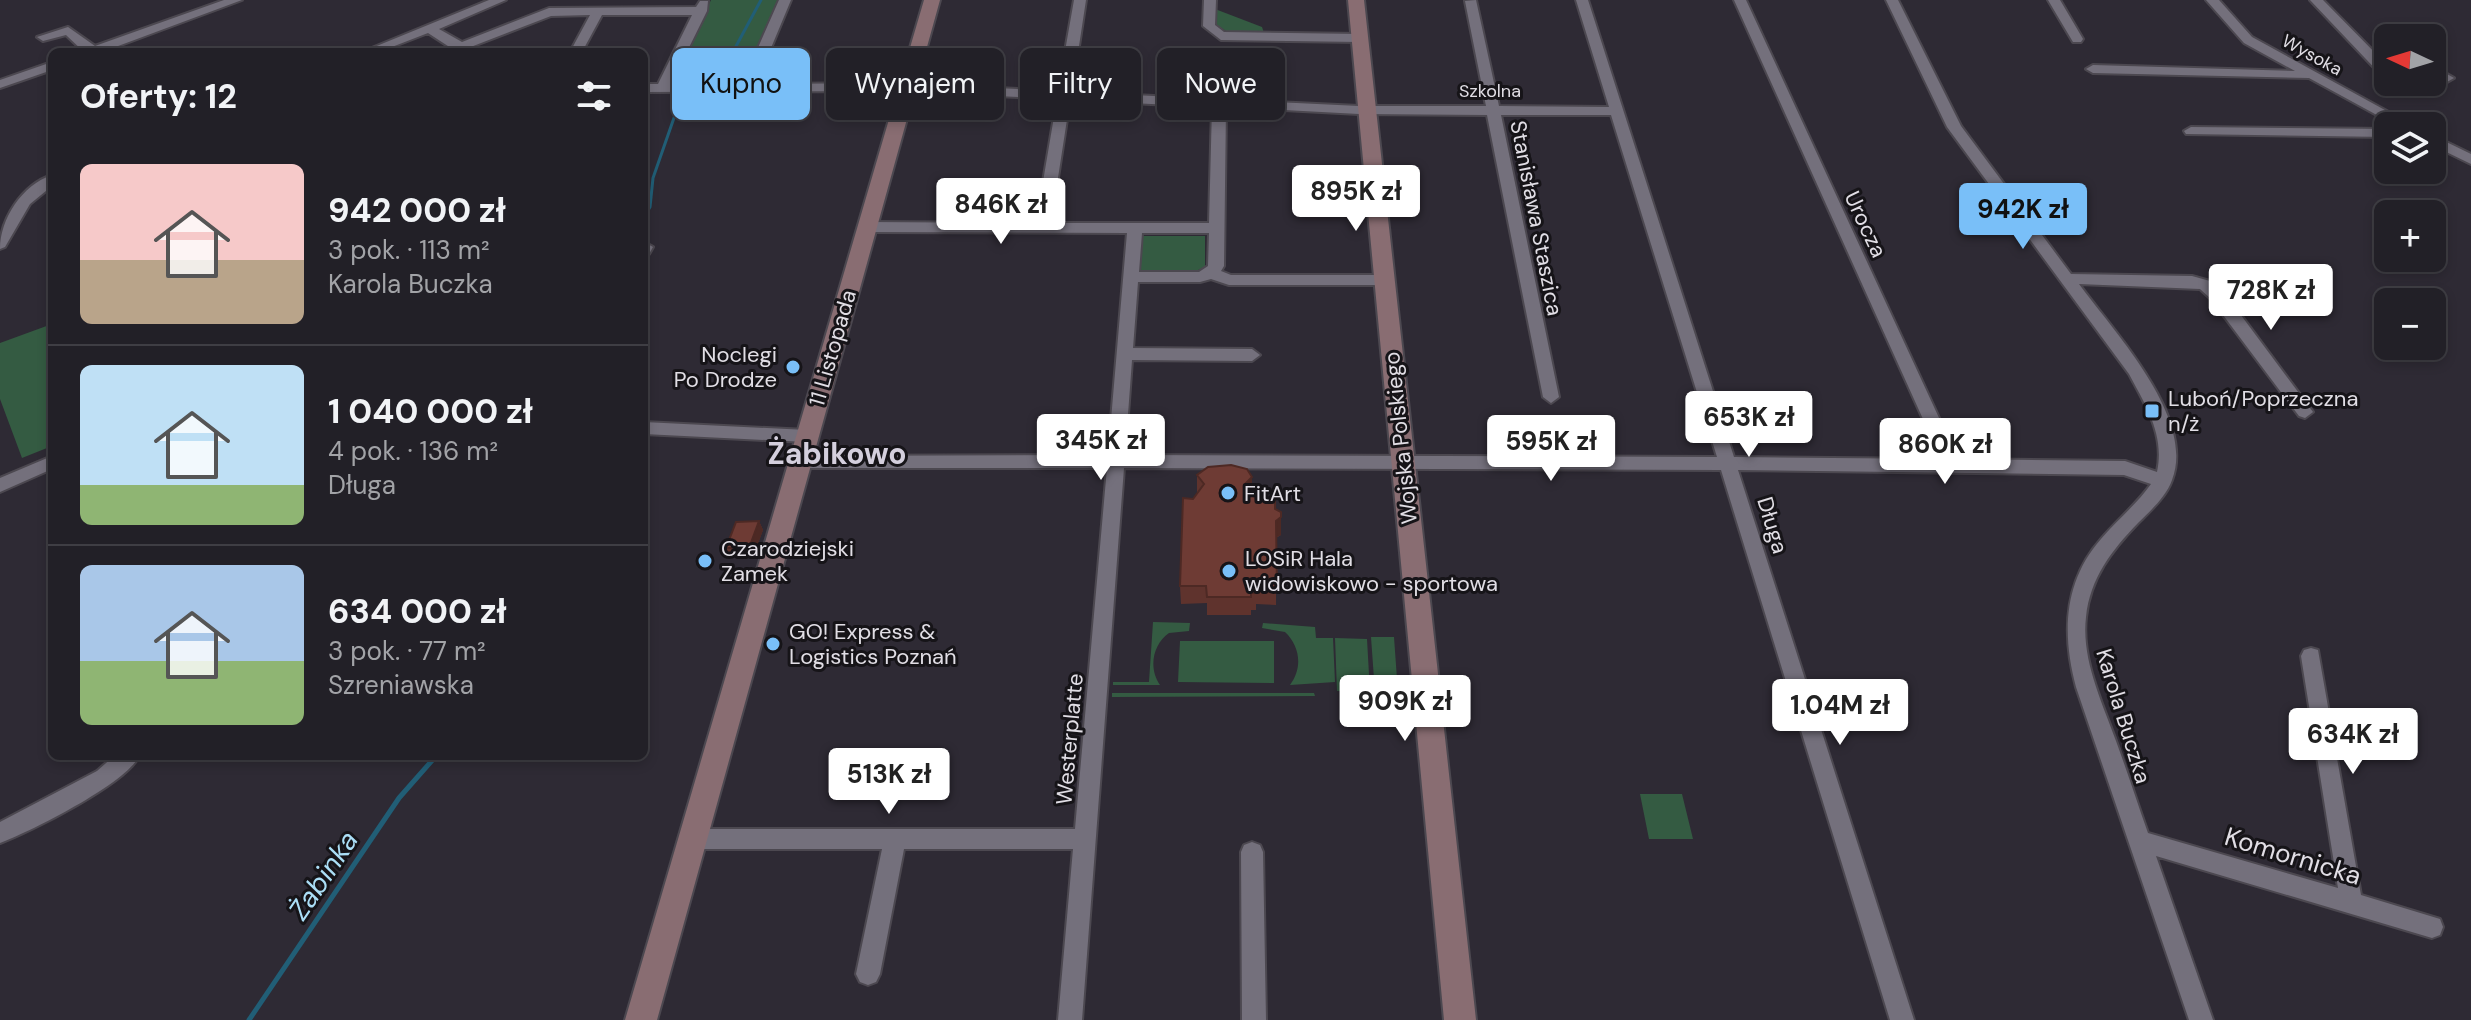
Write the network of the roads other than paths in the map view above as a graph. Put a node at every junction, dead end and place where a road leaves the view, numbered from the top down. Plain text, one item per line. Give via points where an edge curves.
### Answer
1 (236, 0) edge
2 (500, 0) edge
3 (785, 0) edge
4 (932, 0) edge
5 (1080, 0) edge
6 (1210, 0) edge
7 (1356, 0) edge
8 (1582, 0) edge
9 (1740, 0) edge
10 (1892, 0) edge
11 (2054, 0) edge
12 (2212, 0) edge
13 (2316, 0) edge
14 (1471, 1) edge
15 (703, 5) edge
16 (598, 12) junction
17 (429, 28) junction
18 (43, 37) dead end
19 (1353, 38) junction
20 (2077, 39) dead end
21 (88, 48) edge
22 (100, 48) edge
23 (378, 48) edge
24 (461, 48) edge
25 (465, 48) edge
26 (578, 48) edge
27 (764, 48) edge
28 (918, 48) edge
29 (1073, 48) edge
30 (2374, 60) edge
31 (48, 67) edge
32 (2093, 69) dead end
33 (2310, 75) junction
34 (0, 84) edge
35 (663, 87) junction
36 (672, 87) edge
37 (648, 88) edge
38 (1285, 107) edge
39 (1367, 111) junction
40 (1493, 111) junction
41 (1617, 111) junction
42 (2380, 112) edge
43 (898, 120) edge
44 (1062, 120) edge
45 (1219, 120) edge
46 (2191, 131) dead end
47 (2374, 133) edge
48 (2446, 147) edge
49 (2471, 160) edge
50 (48, 182) edge
51 (867, 227) junction
52 (1043, 227) junction
53 (1135, 228) junction
54 (1217, 228) junction
55 (0, 244) edge
56 (1212, 273) junction
57 (1131, 277) junction
58 (2068, 279) junction
59 (1383, 280) junction
60 (1126, 354) junction
61 (1252, 355) dead end
62 (1551, 397) dead end
63 (2305, 412) dead end
64 (648, 429) edge
65 (803, 449) junction
66 (1403, 461) junction
67 (1116, 462) junction
68 (48, 464) edge
69 (1729, 465) junction
70 (1953, 466) junction
71 (2163, 481) junction
72 (0, 485) edge
73 (2311, 656) dead end
74 (124, 760) edge
75 (0, 833) edge
76 (693, 839) junction
77 (895, 839) junction
78 (1085, 839) junction
79 (2137, 840) junction
80 (1252, 852) dead end
81 (2351, 903) junction
82 (2432, 927) dead end
83 (868, 974) dead end
84 (641, 1020) edge
85 (1070, 1020) edge
86 (1254, 1020) edge
87 (1460, 1020) edge
88 (1902, 1020) edge
89 (2201, 1020) edge

1 - 22 street
2 - 17 street
3 - 27 street
4 - 28 street, 11 Listopada
5 - 29 street
6 - 19 street via 1209,26 1221,36
7 - 19 street, Wojska Polskiego
8 - 41 street, Długa
9 - 70 street, Urocza
10 - 58 street, Karola Buczka via 1954,127
11 - 20 street
12 - 33 street, Wysoka via 2248,40
13 - 30 street
14 - 40 street, Stanisława Staszica
15 - 16 street
15 - 35 street
16 - 25 street via 545,13
16 - 26 street
17 - 23 street
17 - 24 street
18 - 21 street via 68,31
19 - 39 street, Wojska Polskiego
31 - 34 street
32 - 33 street
33 - 42 street, Wysoka
35 - 36 street, Szkolna
35 - 37 street, Szkolna
38 - 39 street, Szkolna
39 - 40 street, Szkolna
39 - 59 street, Wojska Polskiego
40 - 41 street, Szkolna
40 - 62 street, Stanisława Staszica
41 - 69 street, Długa
43 - 51 street, 11 Listopada
44 - 52 street
45 - 54 street
46 - 47 street
48 - 49 street
50 - 55 street via 24,201
51 - 52 street
51 - 65 street, 11 Listopada
52 - 53 street
53 - 54 street
53 - 57 street, Westerplatte
54 - 56 street
56 - 57 street
56 - 59 street via 1229,280
57 - 60 street, Westerplatte
58 - 63 street via 2205,285
58 - 71 street, Karola Buczka via 2160,411 2172,451
59 - 66 street, Wojska Polskiego
60 - 61 street
60 - 67 street, Westerplatte
64 - 65 street
65 - 67 street
65 - 76 street, 11 Listopada
66 - 67 street
66 - 69 street
66 - 87 street, Wojska Polskiego
67 - 78 street, Westerplatte
68 - 72 street
69 - 70 street
69 - 88 street, Długa
70 - 71 street via 2125,468
71 - 79 street, Karola Buczka via 2097,558 2081,590 2076,618 2083,674
73 - 81 street
74 - 75 street via 104,778
76 - 77 street
76 - 84 street, 11 Listopada
77 - 78 street
77 - 83 street
78 - 85 street, Westerplatte
79 - 81 street, Komornicka
79 - 89 street, Karola Buczka
80 - 86 street
81 - 82 street, Komornicka

